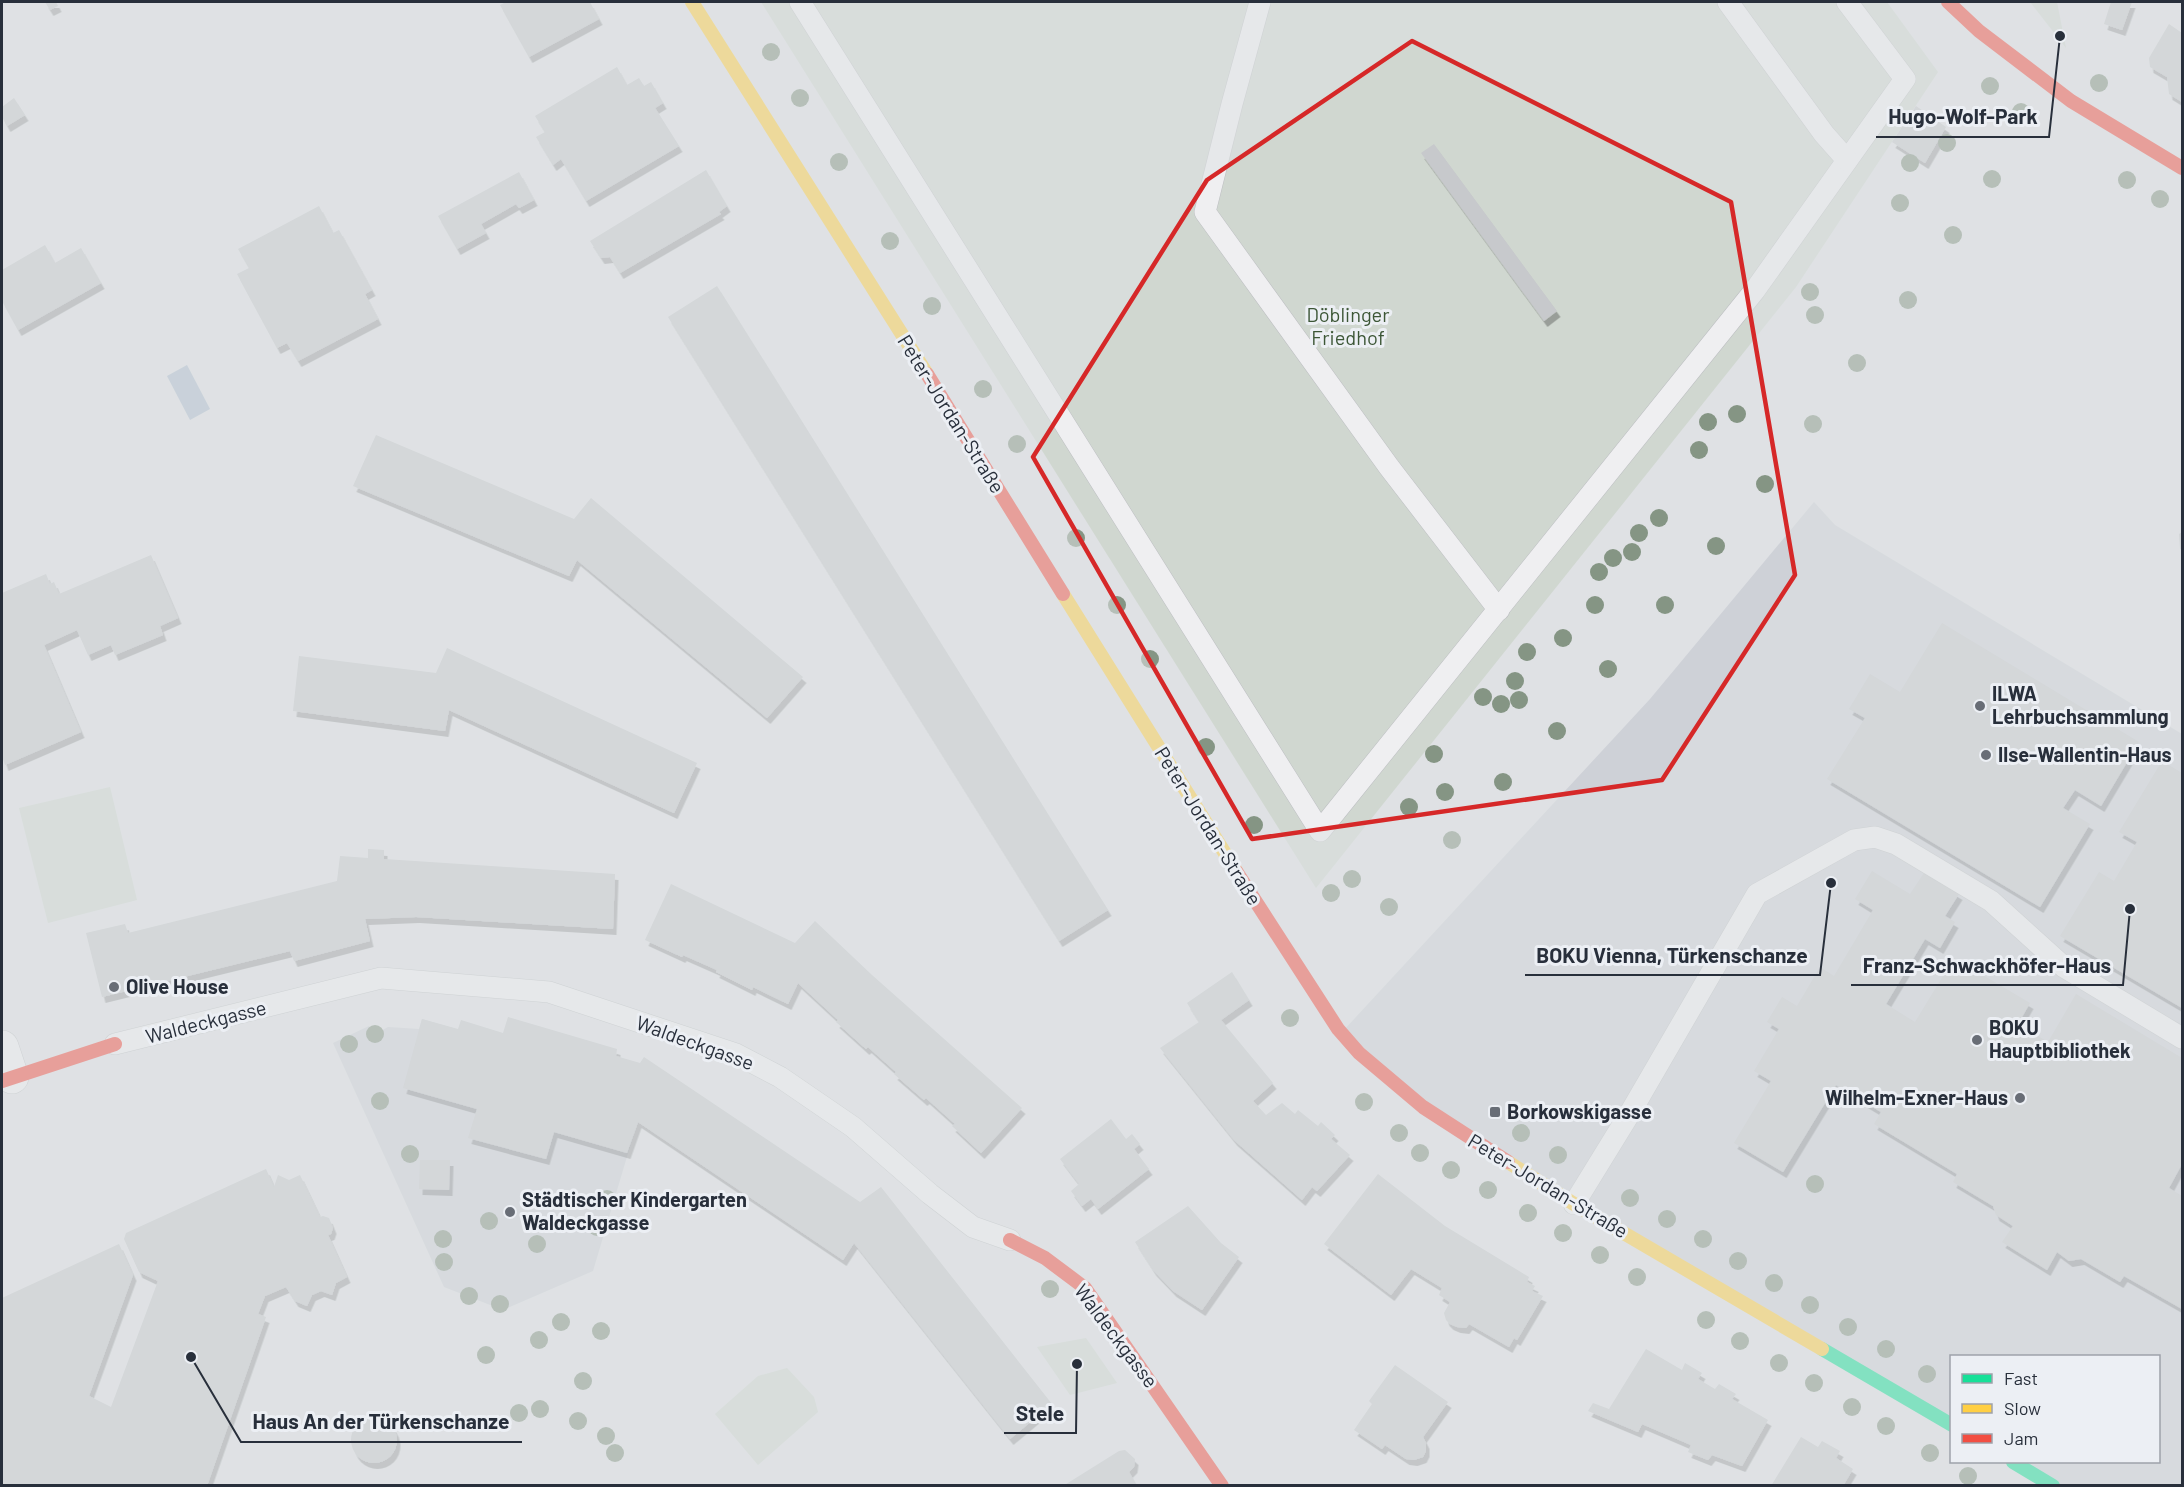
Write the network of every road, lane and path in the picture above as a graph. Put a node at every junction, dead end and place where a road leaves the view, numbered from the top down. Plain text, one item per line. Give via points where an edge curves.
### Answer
1 (692, 2) edge
2 (800, 2) edge
3 (1260, 2) edge
4 (1728, 2) edge
5 (1847, 2) edge
6 (1948, 2) edge
7 (1847, 160) junction
8 (2182, 168) edge
9 (1499, 610) junction
10 (2182, 1038) edge
11 (115, 1044) joint
12 (5, 1068) edge
13 (1574, 1204) junction
14 (1010, 1240) joint
15 (1950, 1424) edge
16 (2016, 1463) edge
17 (1222, 1485) edge
18 (2053, 1485) edge

1 - 13 street, Peter-Jordan-Straße via 1338,1029 1359,1053 1423,1107
2 - 9 lane via 1320,831
3 - 9 lane via 1205,212 1389,467
4 - 7 lane
5 - 7 lane via 1905,79
6 - 8 street via 1979,31 2071,101
7 - 9 lane via 1755,290
10 - 13 lane via 2064,967 1991,901 1896,844 1865,837 1757,894
11 - 12 street
11 - 14 lane, Waldeckgasse via 381,978 549,992 736,1054 780,1077 853,1127 973,1227
13 - 15 street, Peter-Jordan-Straße
14 - 17 street, Waldeckgasse via 1045,1258 1085,1288
16 - 18 street

